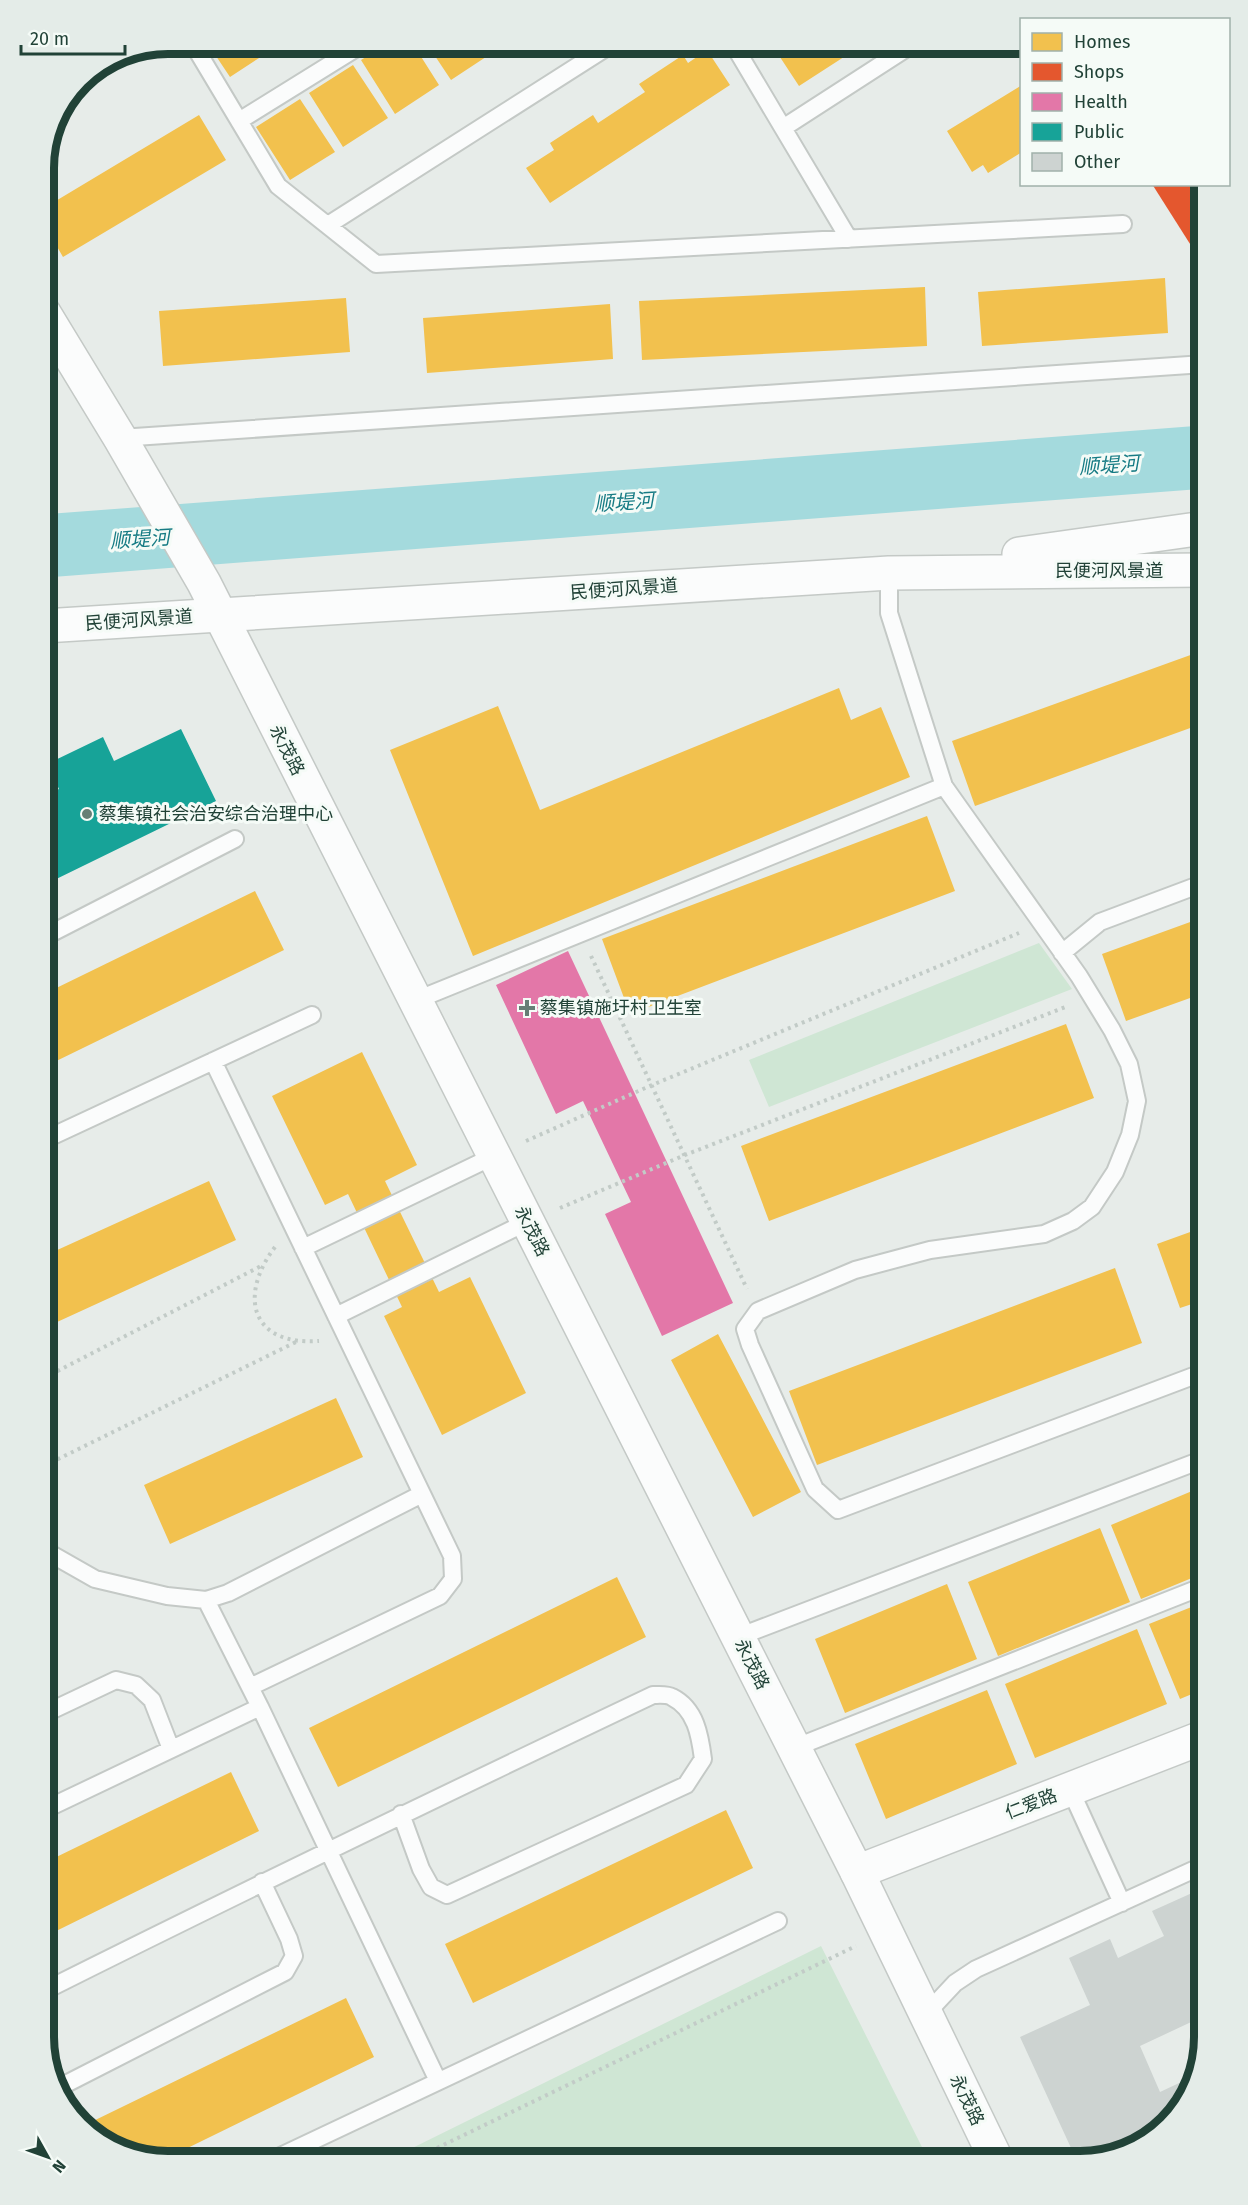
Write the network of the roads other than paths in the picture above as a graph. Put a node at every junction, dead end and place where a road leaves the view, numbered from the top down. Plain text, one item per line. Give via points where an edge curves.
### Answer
1 (199, 54) edge
2 (347, 54) edge
3 (596, 54) edge
4 (739, 54) edge
5 (898, 54) edge
6 (239, 121) junction
7 (783, 128) junction
8 (1123, 224) dead end
9 (327, 225) junction
10 (849, 238) junction
11 (54, 329) edge
12 (1194, 365) edge
13 (120, 438) junction
14 (1194, 529) edge
15 (1194, 570) edge
16 (889, 573) junction
17 (219, 615) junction
18 (54, 625) edge
19 (944, 786) junction
20 (235, 839) dead end
21 (1194, 887) edge
22 (54, 932) edge
23 (1062, 953) junction
24 (414, 1001) junction
25 (312, 1015) dead end
26 (213, 1061) junction
27 (54, 1135) edge
28 (494, 1156) junction
29 (527, 1222) junction
30 (303, 1248) junction
31 (336, 1316) junction
32 (1194, 1376) edge
33 (1194, 1464) edge
34 (422, 1494) junction
35 (54, 1556) edge
36 (1194, 1590) edge
37 (206, 1600) junction
38 (738, 1636) junction
39 (250, 1687) junction
40 (260, 1707) junction
41 (54, 1709) edge
42 (1194, 1741) edge
43 (794, 1748) junction
44 (171, 1749) junction
45 (1070, 1789) junction
46 (54, 1805) edge
47 (402, 1814) junction
48 (328, 1849) junction
49 (1194, 1870) edge
50 (857, 1872) junction
51 (262, 1882) junction
52 (1122, 1903) junction
53 (778, 1921) dead end
54 (54, 1986) edge
55 (926, 2014) junction
56 (438, 2081) junction
57 (65, 2085) edge
58 (291, 2151) edge
59 (992, 2151) edge

1 - 6 lane
2 - 6 lane
3 - 9 lane
4 - 7 lane
5 - 7 lane
6 - 9 lane via 278,186
7 - 10 lane
8 - 10 lane
9 - 10 lane via 376,264
11 - 13 street, 永茂路
12 - 13 lane
13 - 17 street, 永茂路
14 - 16 street
15 - 16 street, 民便河风景道
16 - 17 street, 民便河风景道
16 - 19 lane via 889,613
17 - 18 street, 民便河风景道
17 - 24 street, 永茂路
19 - 23 lane
19 - 24 lane
20 - 22 lane
21 - 23 lane via 1100,922
23 - 32 lane via 1112,1030 1129,1064 1137,1101 1130,1135 1115,1172 1092,1207 1044,1234 930,1250 855,1270 758,1311 745,1329 815,1489 838,1510
24 - 28 street, 永茂路
25 - 26 lane
26 - 27 lane
26 - 30 lane
28 - 29 street, 永茂路
28 - 30 lane
29 - 31 lane
29 - 38 street, 永茂路
30 - 31 lane
31 - 34 lane
33 - 38 lane
34 - 37 lane via 228,1593
34 - 39 lane via 452,1556 453,1579 440,1596
35 - 37 lane via 94,1579 167,1596
36 - 43 lane
37 - 39 lane
38 - 43 street, 永茂路
39 - 40 lane
40 - 44 lane
40 - 48 lane
41 - 44 lane via 116,1680 136,1684 152,1700
42 - 45 street, 仁爱路
43 - 50 street, 永茂路
44 - 46 lane
45 - 50 street, 仁爱路
45 - 52 lane
47 - 47 lane via 653,1695 671,1696 688,1710 699,1730 703,1759 686,1785 447,1895 431,1887
47 - 48 lane
48 - 51 lane
48 - 56 lane
49 - 52 lane
50 - 55 street, 永茂路
51 - 54 lane
51 - 57 lane via 294,1956 285,1972
52 - 55 lane via 976,1969 955,1983
53 - 56 lane
55 - 59 street, 永茂路
56 - 58 lane

